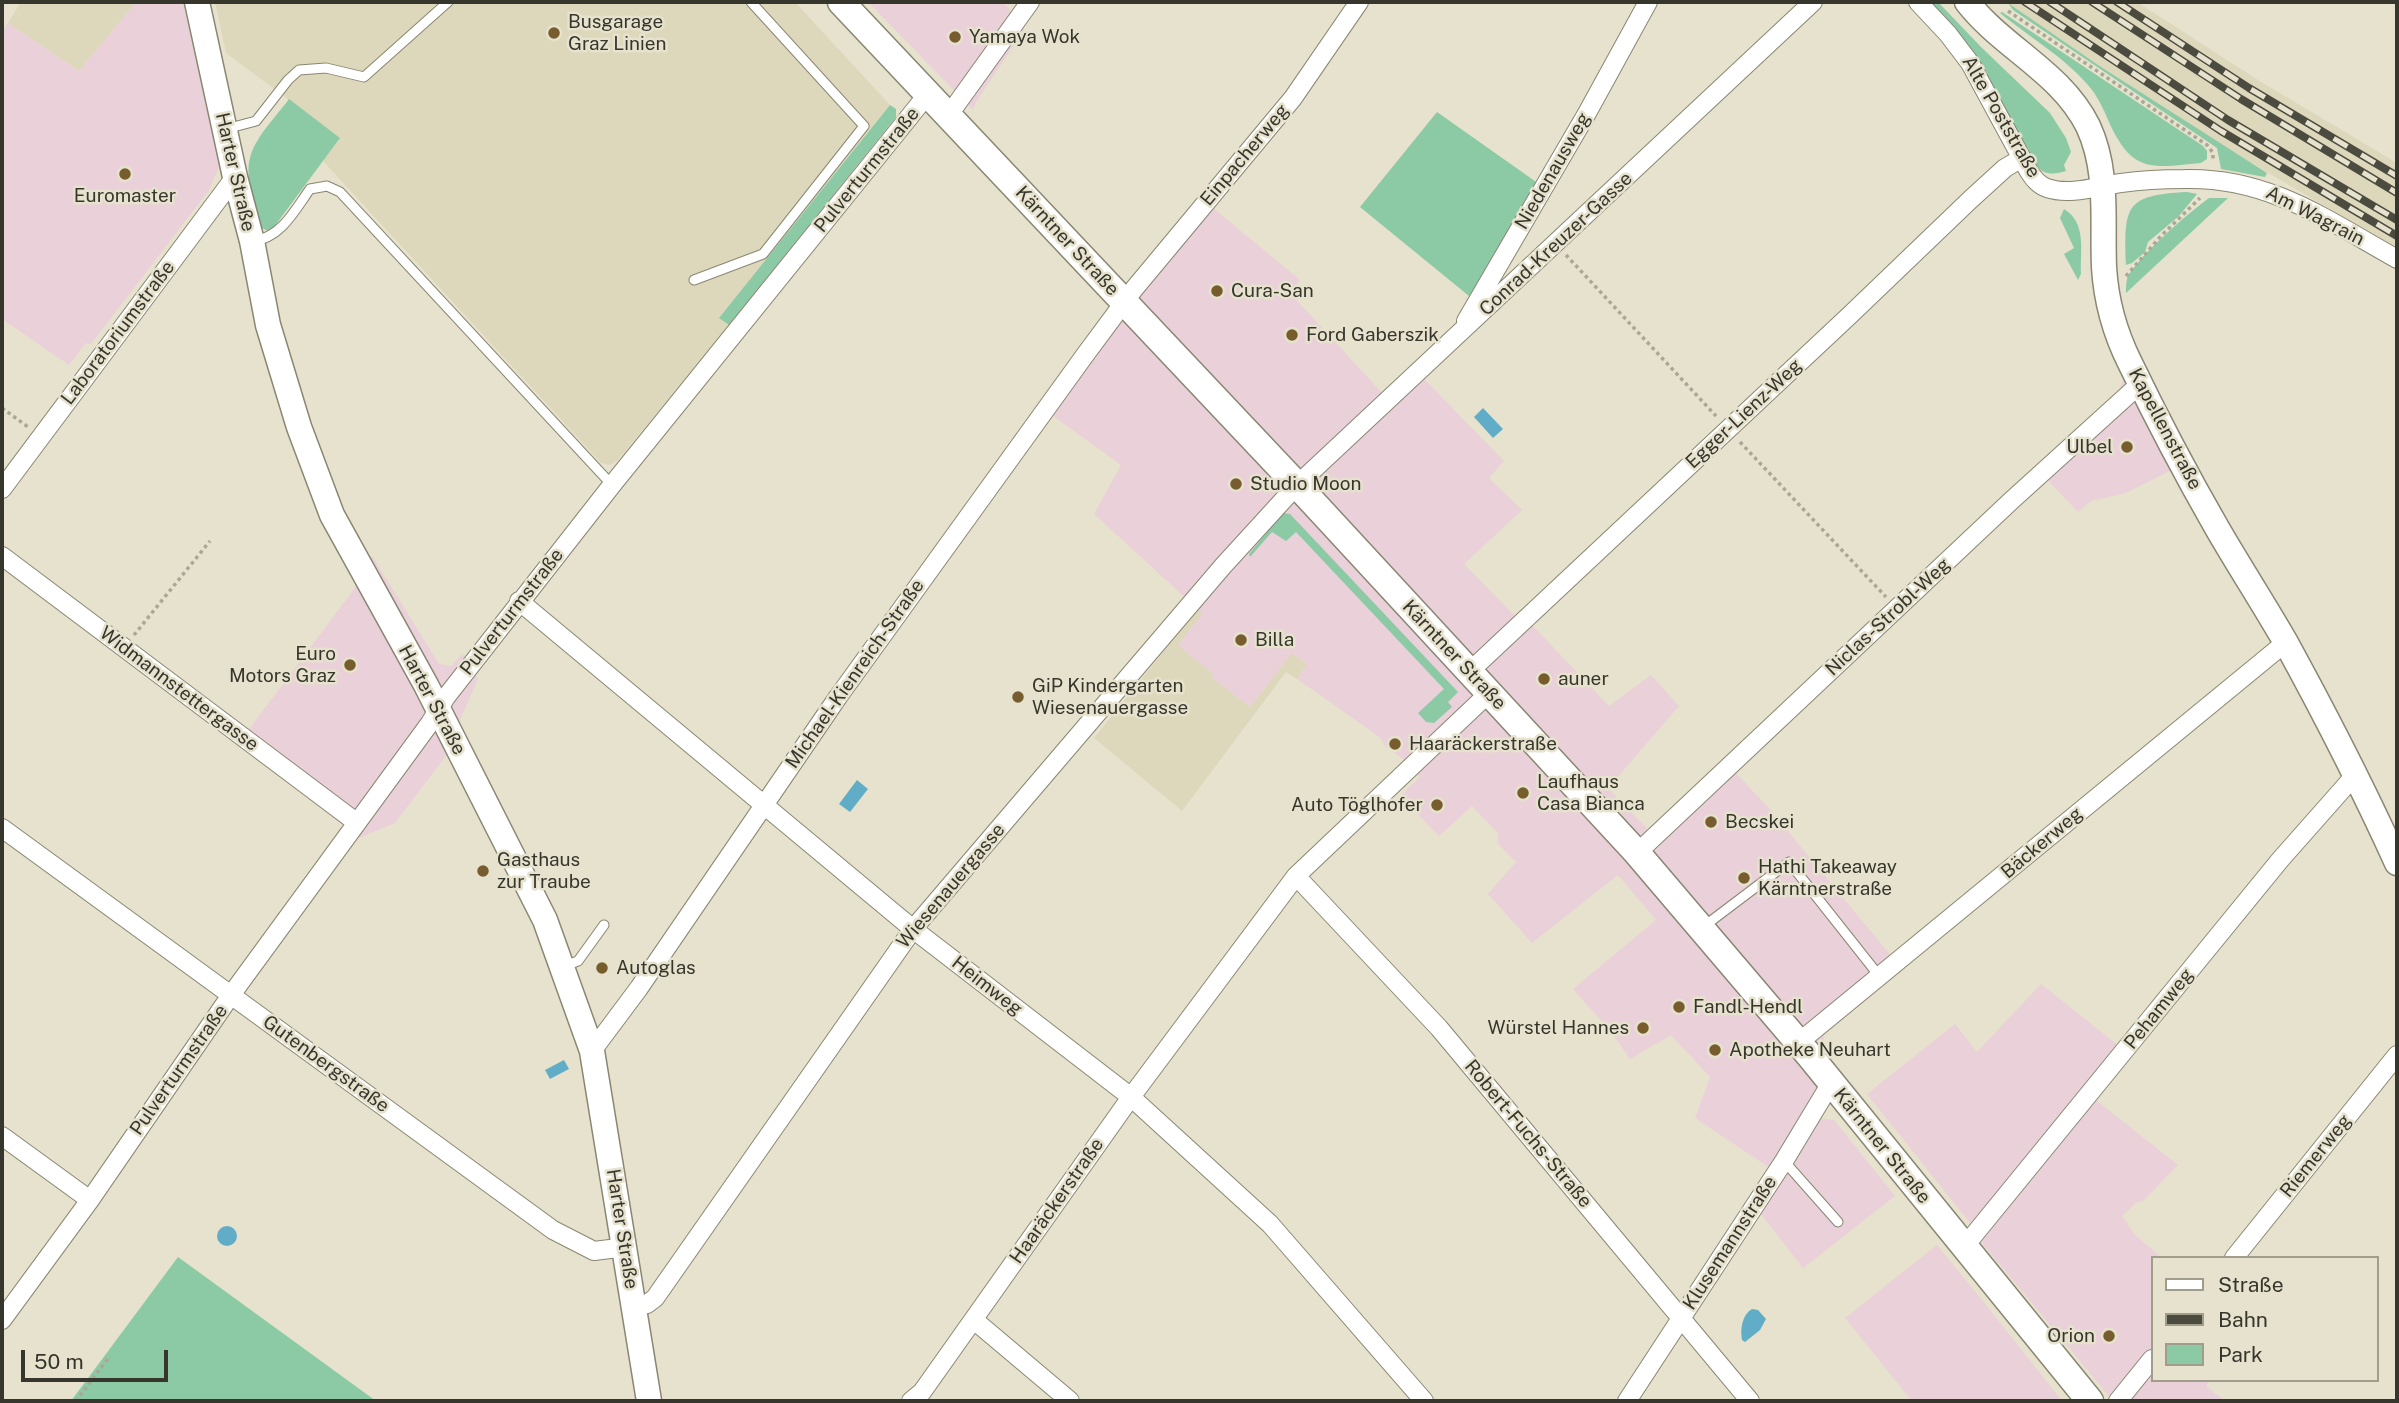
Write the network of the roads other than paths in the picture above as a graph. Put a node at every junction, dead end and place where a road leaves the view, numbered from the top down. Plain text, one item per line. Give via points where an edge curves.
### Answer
1 (197, 2) edge
2 (448, 2) edge
3 (841, 2) edge
4 (1030, 2) edge
5 (1359, 2) edge
6 (1648, 2) edge
7 (1813, 2) edge
8 (1918, 2) edge
9 (1967, 2) edge
10 (754, 3) edge
11 (927, 95) junction
12 (948, 116) junction
13 (225, 129) junction
14 (2022, 158) junction
15 (235, 177) junction
16 (2104, 186) junction
17 (252, 241) junction
18 (2397, 259) edge
19 (694, 280) dead end
20 (1124, 302) junction
21 (1455, 339) junction
22 (2140, 384) junction
23 (611, 485) junction
24 (1297, 485) junction
25 (2, 489) edge
26 (2, 556) edge
27 (519, 601) junction
28 (2286, 643) junction
29 (1469, 672) junction
30 (1489, 693) junction
31 (437, 709) junction
32 (2356, 774) junction
33 (763, 805) junction
34 (356, 822) junction
35 (2, 828) edge
36 (1637, 853) junction
37 (2397, 863) edge
38 (1296, 876) junction
39 (604, 925) dead end
40 (1702, 928) junction
41 (913, 929) junction
42 (562, 967) junction
43 (1880, 977) junction
44 (231, 995) junction
45 (1798, 1043) junction
46 (592, 1051) junction
47 (2397, 1055) edge
48 (1831, 1083) junction
49 (1130, 1097) junction
50 (2, 1136) edge
51 (1784, 1161) junction
52 (90, 1200) junction
53 (1838, 1222) dead end
54 (626, 1247) junction
55 (1964, 1247) junction
56 (2236, 1256) edge
57 (635, 1307) junction
58 (1681, 1317) junction
59 (2, 1320) edge
60 (974, 1320) junction
61 (2150, 1361) edge
62 (649, 1401) edge
63 (911, 1401) edge
64 (1070, 1401) edge
65 (1424, 1401) edge
66 (1627, 1401) edge
67 (1750, 1401) edge
68 (2090, 1401) edge
69 (2118, 1401) edge

1 - 13 main road, Harter Straße
2 - 13 lane via 364,77 326,68 299,70 256,121
3 - 11 main road, Kärntner Straße
4 - 12 street
5 - 20 street, Einpacherweg via 1293,98
6 - 21 street, Niedenausweg
7 - 21 street, Conrad-Kreuzer-Gasse
8 - 14 street, Alte Poststraße via 1970,63
9 - 16 main road, Kapellenstraße via 2070,98 2094,141
10 - 19 lane via 864,126 763,254
11 - 12 main road, Kärntner Straße
11 - 23 street, Pulverturmstraße
12 - 20 main road, Kärntner Straße
13 - 15 main road, Harter Straße
14 - 16 street, Alte Poststraße via 2045,187
14 - 29 street, Egger-Lienz-Weg via 1980,191
15 - 17 main road, Harter Straße
15 - 25 street, Laboratoriumstraße
16 - 18 street, Am Wagrain via 2167,179 2236,182 2292,201
16 - 22 main road, Kapellenstraße via 2108,297 2114,324
17 - 23 lane via 267,239 280,229 310,189 327,186 340,192
17 - 31 main road, Harter Straße via 268,325 332,515
20 - 24 main road, Kärntner Straße
20 - 33 street, Michael-Kienreich-Straße
21 - 24 street, Conrad-Kreuzer-Gasse
22 - 28 main road, Kapellenstraße via 2216,527
22 - 36 street, Niclas-Strobl-Weg
23 - 27 street, Pulverturmstraße
24 - 29 main road, Kärntner Straße
24 - 41 street, Wiesenauergasse
26 - 34 street, Widmannstettergasse
27 - 31 street, Pulverturmstraße
27 - 33 street, Heimweg
28 - 32 main road, Kapellenstraße
28 - 43 street, Bäckerweg
29 - 30 main road, Kärntner Straße
30 - 36 main road, Kärntner Straße
30 - 38 street, Haaräckerstraße
31 - 34 street, Pulverturmstraße
31 - 42 main road, Harter Straße via 545,919
32 - 37 main road, Kapellenstraße
32 - 55 street, Pehamweg via 2280,860
33 - 41 street, Heimweg
33 - 46 street, Michael-Kienreich-Straße
34 - 44 street, Pulverturmstraße
35 - 44 street, Gutenbergstraße
36 - 40 main road, Kärntner Straße
38 - 49 street, Haaräckerstraße
38 - 58 street, Robert-Fuchs-Straße via 1439,1028
39 - 42 lane via 578,961
40 - 43 lane via 1789,862
40 - 45 main road, Kärntner Straße
41 - 49 street, Heimweg
41 - 57 street, Wiesenauergasse via 655,1298
42 - 46 main road, Harter Straße
43 - 45 street, Bäckerweg
44 - 52 street, Pulverturmstraße
44 - 54 street, Gutenbergstraße via 554,1230 594,1251
45 - 48 main road, Kärntner Straße
46 - 54 main road, Harter Straße
47 - 56 street, Riemerweg
48 - 51 street, Klusemannstraße
48 - 55 main road, Kärntner Straße
49 - 60 street, Haaräckerstraße
49 - 65 street, Heimweg via 1270,1224
50 - 52 street
51 - 53 lane
51 - 58 street, Klusemannstraße
52 - 59 street, Pulverturmstraße
54 - 57 main road, Harter Straße
55 - 68 main road, Kärntner Straße
57 - 62 main road, Harter Straße
58 - 66 street, Klusemannstraße
58 - 67 street, Robert-Fuchs-Straße
60 - 63 street, Haaräckerstraße
60 - 64 street
61 - 69 street

